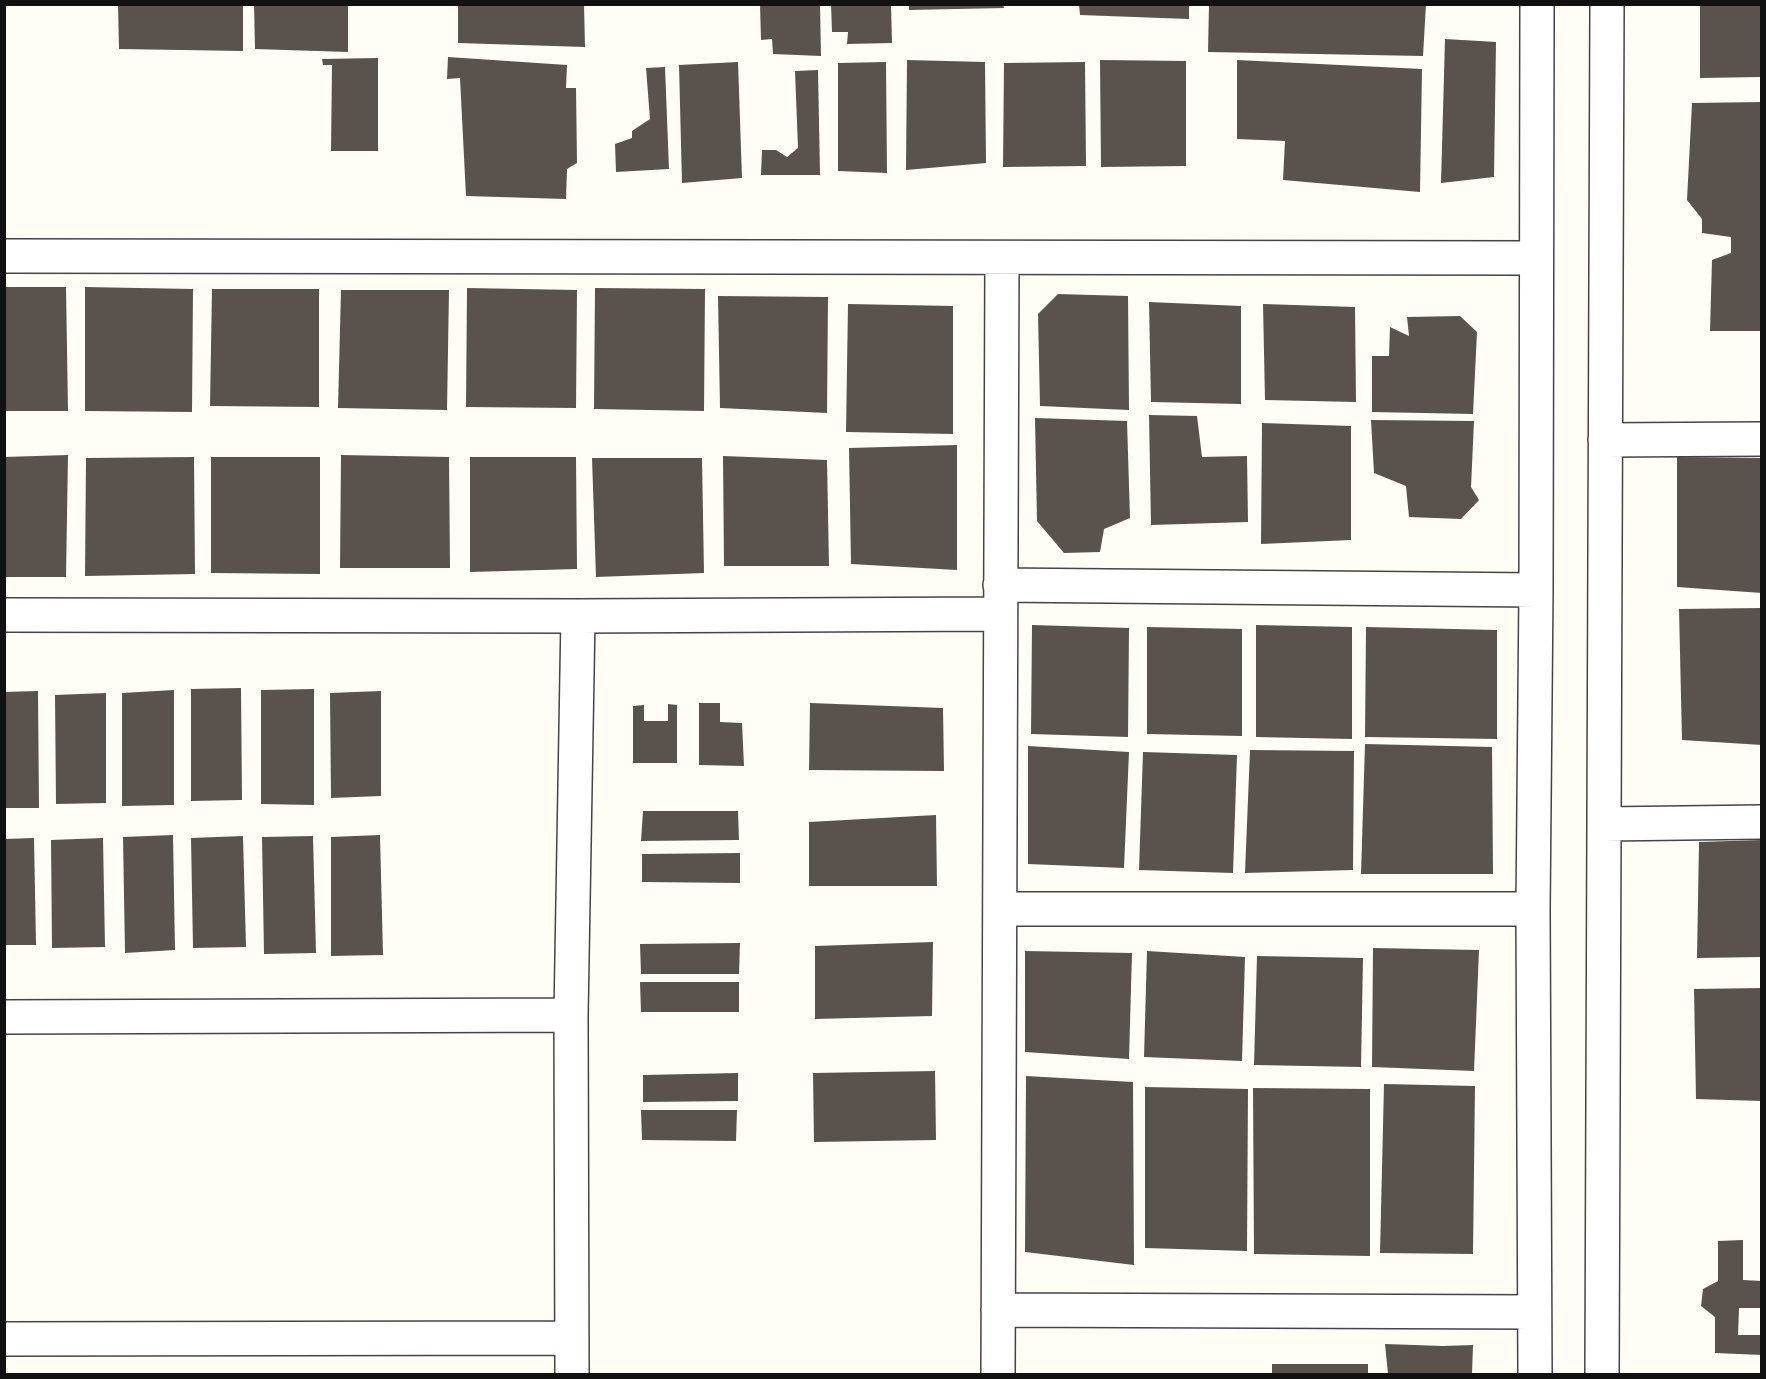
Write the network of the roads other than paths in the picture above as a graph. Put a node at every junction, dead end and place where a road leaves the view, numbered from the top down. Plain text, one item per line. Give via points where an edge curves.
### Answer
1 (1537, 4) edge
2 (1607, 4) edge
3 (4, 256) edge
4 (1002, 258) junction
5 (1536, 258) junction
6 (1761, 439) edge
7 (1605, 440) junction
8 (1536, 590) junction
9 (1000, 599) junction
10 (4, 615) edge
11 (578, 616) junction
12 (1761, 822) edge
13 (1604, 824) junction
14 (1001, 909) junction
15 (1533, 909) junction
16 (571, 1015) junction
17 (4, 1017) edge
18 (998, 1310) junction
19 (1534, 1312) junction
20 (572, 1338) junction
21 (4, 1340) edge
22 (572, 1374) edge
23 (998, 1374) edge
24 (1535, 1374) edge
25 (1602, 1374) edge

1 - 5 street
2 - 7 street
3 - 4 street
4 - 5 street
4 - 9 street
5 - 8 street
6 - 7 street
7 - 13 street
8 - 9 street
8 - 15 street
9 - 11 street
9 - 14 street
10 - 11 street
11 - 16 street
12 - 13 street
13 - 25 street
14 - 15 street
14 - 18 street
15 - 19 street
16 - 17 street
16 - 20 street
18 - 19 street
18 - 23 street
19 - 24 street
20 - 21 street
20 - 22 street

